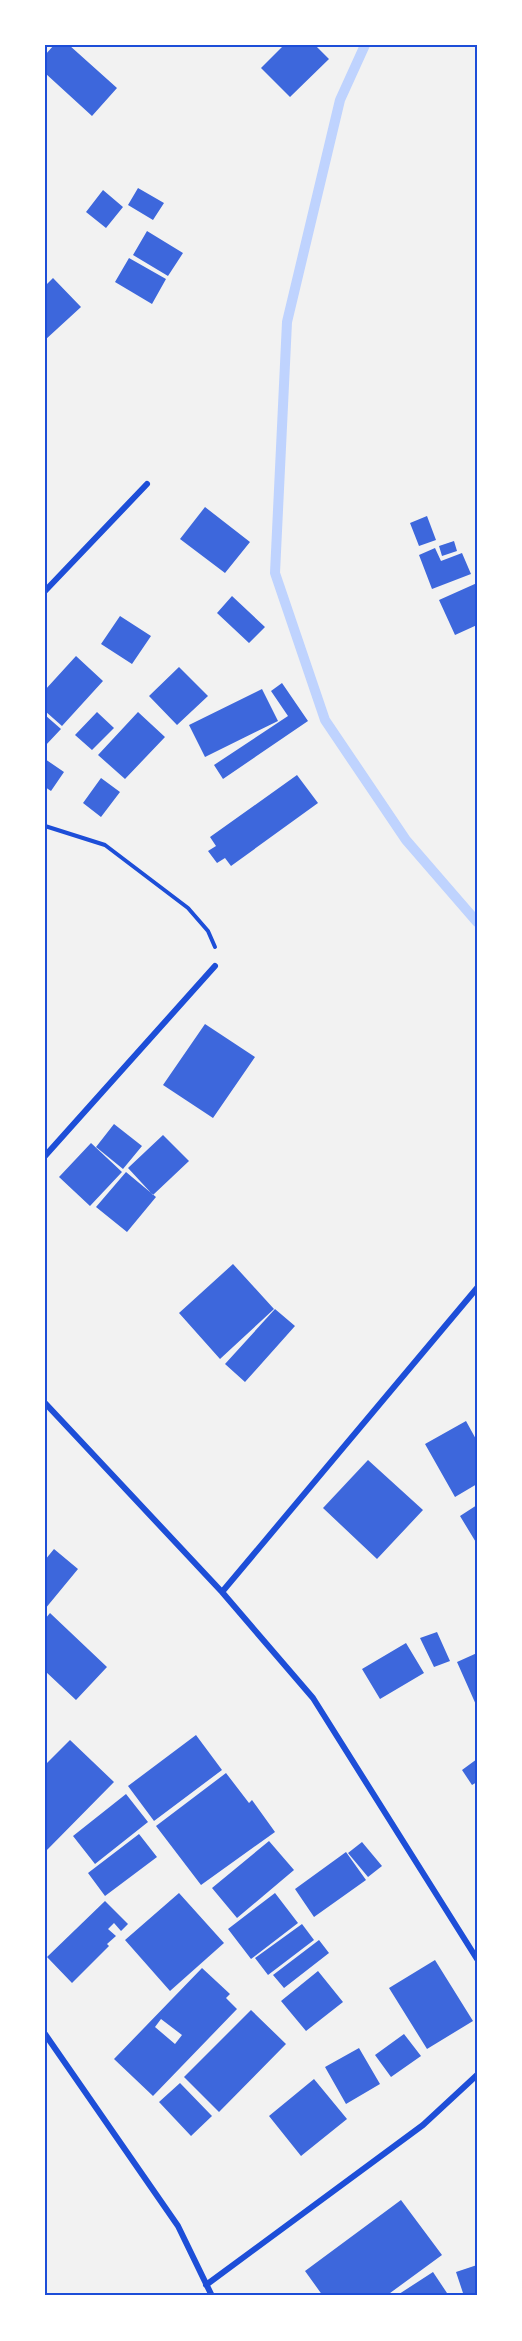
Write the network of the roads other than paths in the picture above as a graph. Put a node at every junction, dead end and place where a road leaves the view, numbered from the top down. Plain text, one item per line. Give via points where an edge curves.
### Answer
1 (147, 484) dead end
2 (45, 591) edge
3 (215, 966) road end
4 (45, 1156) edge
5 (477, 1288) edge
6 (45, 1403) edge
7 (222, 1592) junction
8 (477, 1959) edge
9 (45, 2034) edge
10 (477, 2075) edge
11 (206, 2285) junction
12 (212, 2296) edge

1 - 2 street
3 - 4 street
5 - 7 street
6 - 7 street
7 - 8 street via 313,1698
9 - 11 street via 178,2226
10 - 11 street via 423,2125
11 - 12 street

